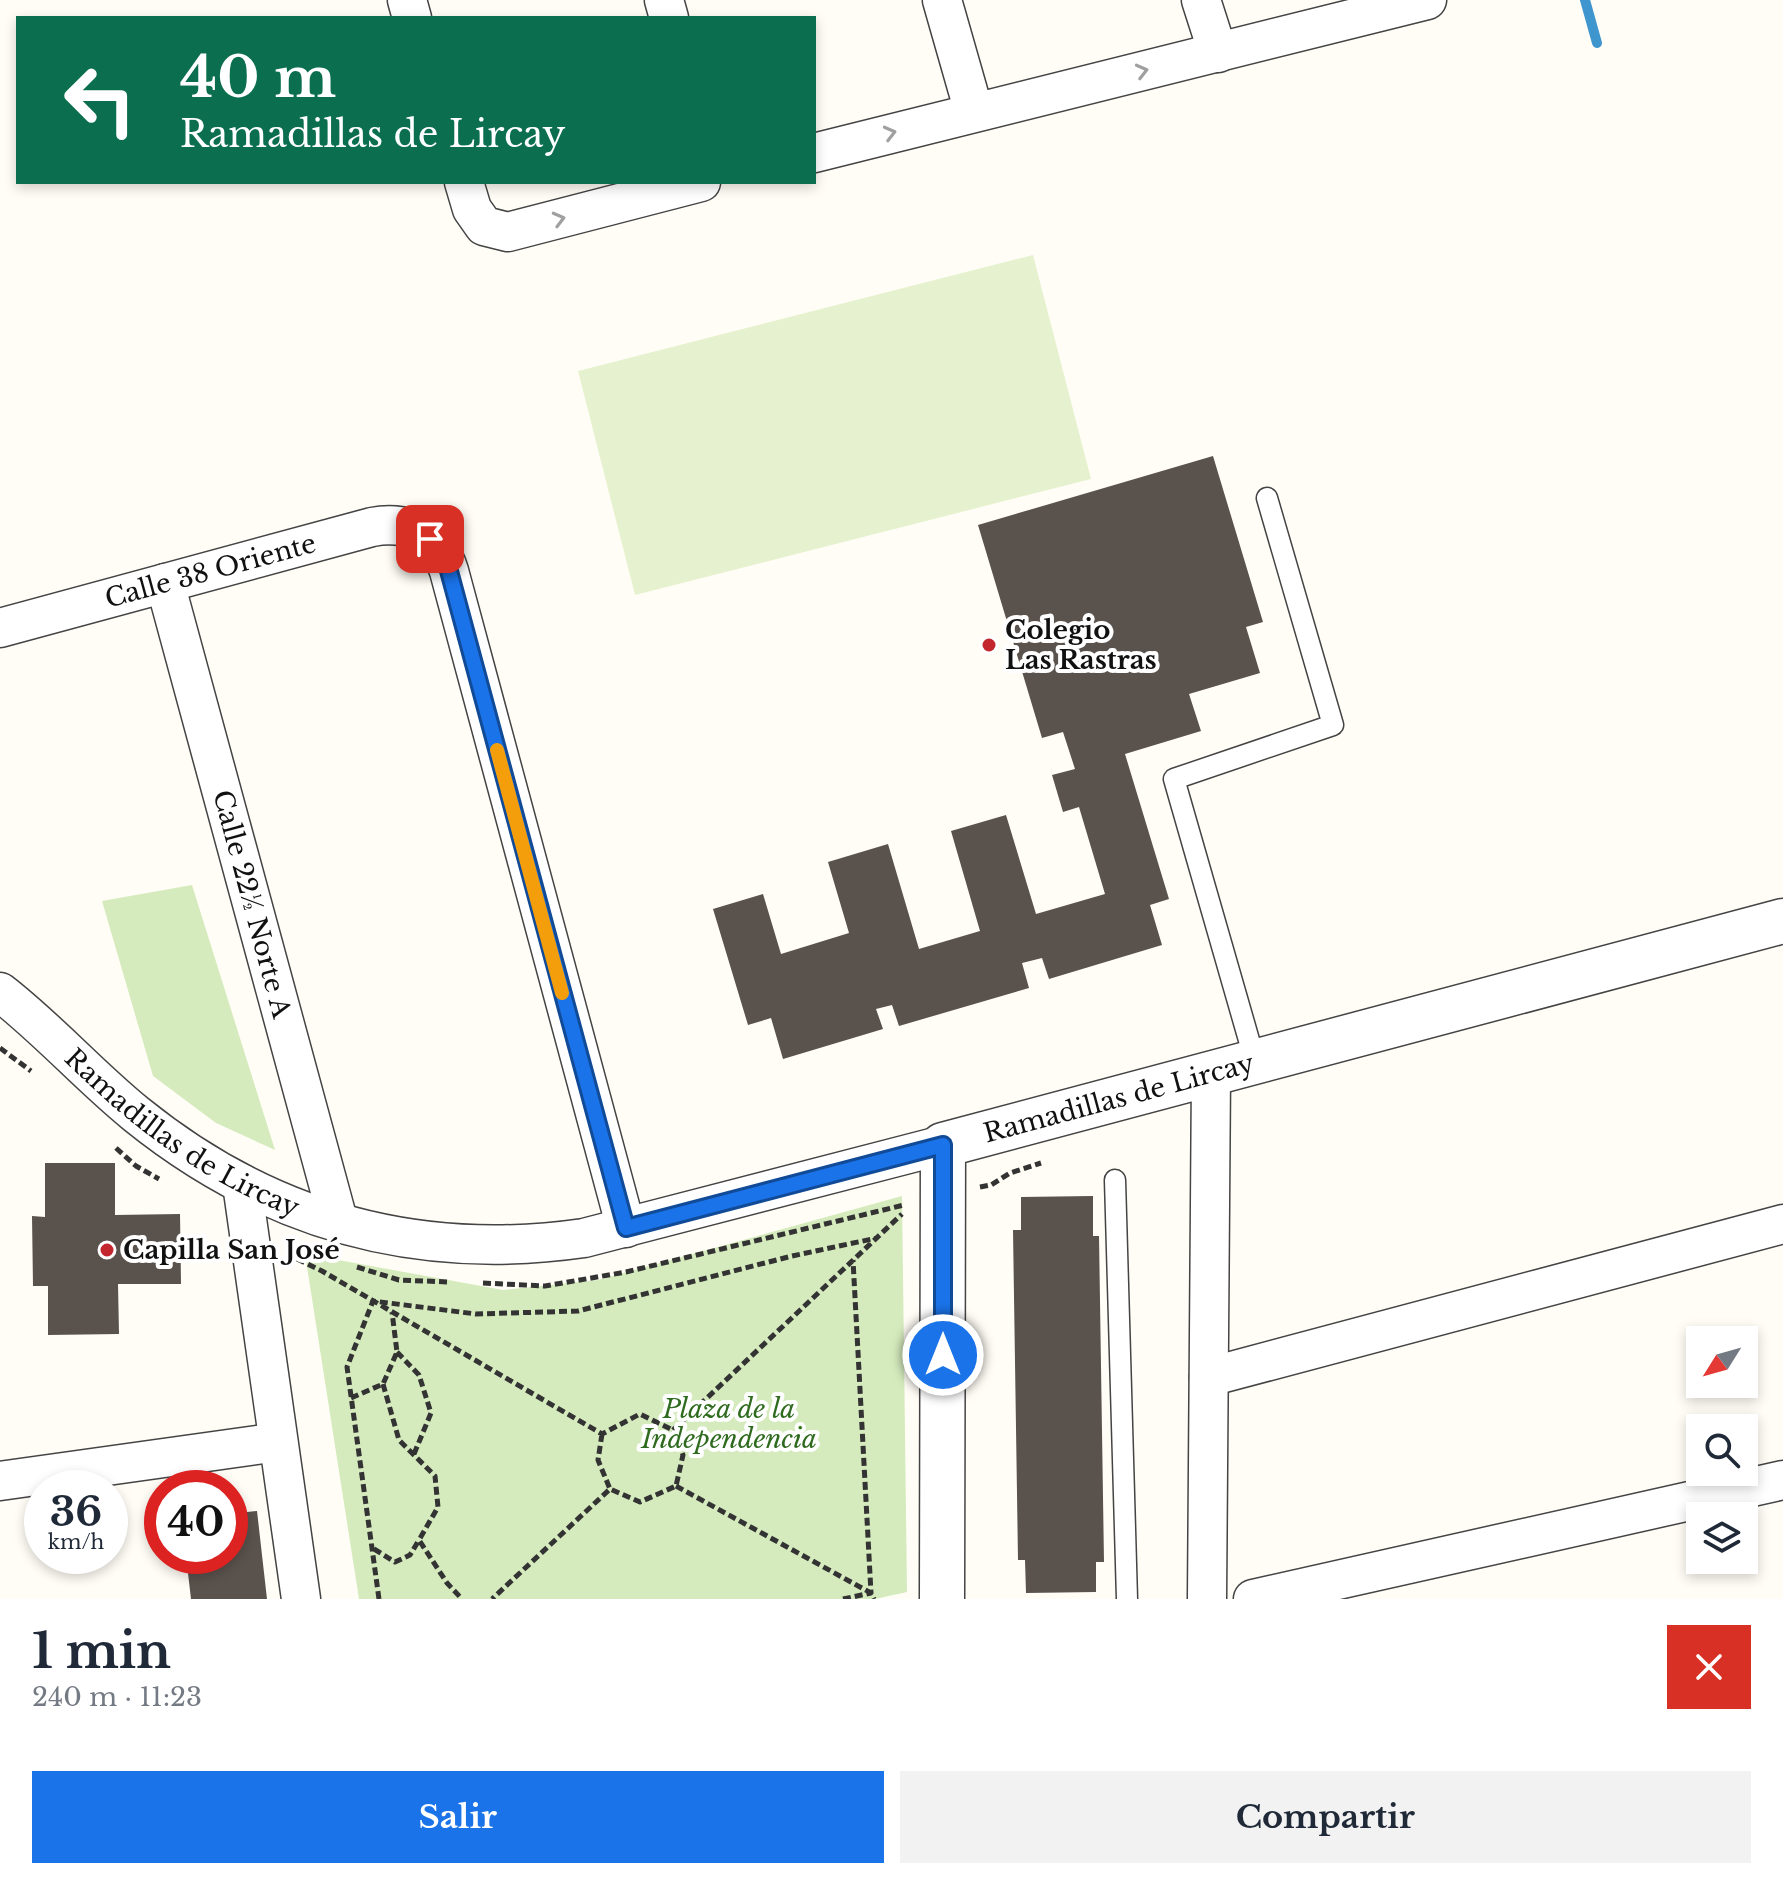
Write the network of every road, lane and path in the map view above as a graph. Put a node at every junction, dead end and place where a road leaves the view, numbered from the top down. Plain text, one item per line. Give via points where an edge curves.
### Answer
1 (942, 0) edge
2 (1201, 0) edge
3 (1427, 0) edge
4 (1218, 53) junction
5 (974, 112) junction
6 (816, 152) edge
7 (465, 184) edge
8 (693, 184) edge
9 (1267, 498) dead end
10 (165, 583) junction
11 (0, 628) edge
12 (1783, 921) edge
13 (0, 992) edge
14 (1255, 1061) junction
15 (1211, 1073) junction
16 (943, 1145) junction
17 (1115, 1180) dead end
18 (242, 1184) junction
19 (943, 1207) junction
20 (339, 1224) junction
21 (1783, 1224) edge
22 (626, 1228) junction
23 (877, 1238) junction
24 (853, 1260) junction
25 (252, 1261) junction
26 (373, 1301) junction
27 (392, 1312) junction
28 (397, 1352) junction
29 (1209, 1377) junction
30 (383, 1384) junction
31 (351, 1398) junction
32 (673, 1430) junction
33 (602, 1434) junction
34 (278, 1442) junction
35 (414, 1454) junction
36 (1783, 1480) edge
37 (0, 1481) edge
38 (676, 1486) junction
39 (610, 1489) junction
40 (419, 1540) junction
41 (373, 1549) junction
42 (872, 1596) edge
43 (301, 1599) edge
44 (379, 1599) edge
45 (462, 1599) edge
46 (492, 1599) edge
47 (843, 1599) edge
48 (942, 1599) edge
49 (1127, 1599) edge
50 (1207, 1599) edge
51 (1253, 1599) edge

1 - 5 street
2 - 4 street
3 - 4 street
5 -> 4 street
6 -> 5 street
7 -> 8 street via 484,226 508,232
9 - 14 lane via 1333,725 1174,779
10 - 11 street, Calle 38 Oriente
10 - 20 street, Calle 22½ Norte A
10 - 22 street, Calle 38 Oriente via 388,524 419,531 438,548 449,571
12 - 14 street, Ramadillas de Lircay
13 - 18 street, Ramadillas de Lircay via 135,1113
14 - 15 street, Ramadillas de Lircay
15 - 16 street, Ramadillas de Lircay
15 - 29 street
16 - 19 street
16 - 22 street, Ramadillas de Lircay
17 - 49 lane
18 - 20 street, Ramadillas de Lircay
18 - 25 street
19 - 23 path via 903,1214
19 - 48 street
20 - 22 street, Ramadillas de Lircay via 414,1241 497,1246
21 - 29 street
23 - 24 path
23 - 26 path via 578,1311 476,1314
24 - 32 path
24 - 42 path
25 - 26 path via 291,1256
25 - 34 street
26 - 27 path
26 - 31 path via 347,1367
27 - 28 path
27 - 33 path
28 - 30 path
28 - 35 path via 419,1375 431,1413
29 - 50 street
30 - 31 path
30 - 35 path via 399,1440
31 - 41 path
32 - 33 path via 640,1414
32 - 38 path via 683,1455
33 - 39 path via 598,1460
34 - 37 street
34 - 43 street
35 - 40 path via 435,1476 438,1507
36 - 51 street
38 - 39 path via 640,1502
38 - 42 path
39 - 46 path
40 - 41 path via 410,1555 395,1562
40 - 45 path
41 - 44 path
42 - 47 path

